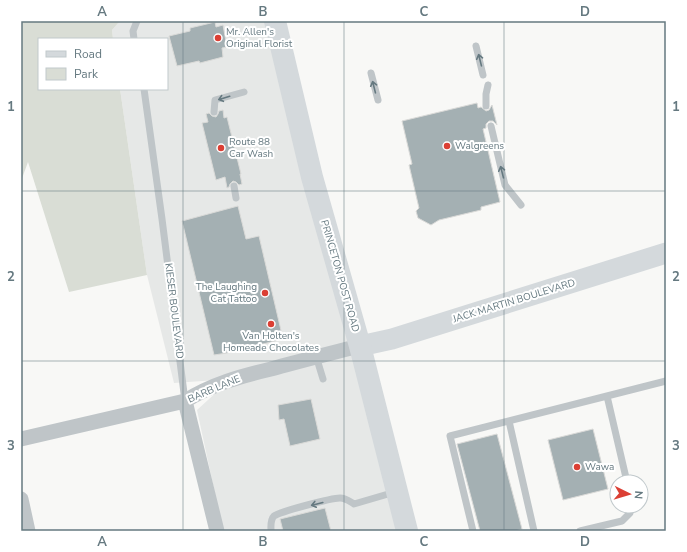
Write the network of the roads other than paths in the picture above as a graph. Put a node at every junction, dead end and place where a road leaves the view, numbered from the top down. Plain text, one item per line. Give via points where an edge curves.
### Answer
1 (137, 21) edge
2 (274, 21) edge
3 (134, 38) edge
4 (476, 46) dead end
5 (371, 73) dead end
6 (483, 75) dead end
7 (488, 85) dead end
8 (144, 90) edge
9 (244, 92) dead end
10 (378, 100) dead end
11 (486, 106) dead end
12 (214, 112) dead end
13 (491, 126) dead end
14 (234, 186) dead end
15 (236, 198) dead end
16 (521, 205) dead end
17 (666, 253) edge
18 (360, 346) junction
19 (316, 356) junction
20 (323, 379) dead end
21 (666, 381) edge
22 (607, 396) junction
23 (185, 401) junction
24 (509, 421) junction
25 (21, 439) edge
26 (625, 474) edge
27 (397, 491) junction
28 (21, 499) edge
29 (629, 514) edge
30 (28, 531) edge
31 (217, 531) edge
32 (271, 531) edge
33 (407, 531) edge
34 (474, 531) edge
35 (534, 531) edge
36 (580, 531) edge

1 - 3 lane via 133,31
2 - 18 main road, PRINCETON POST ROAD via 312,177
6 -> 4 lane
10 -> 5 lane
7 - 11 lane
8 - 23 lane, KIESER BOULEVARD
9 -> 12 lane via 215,100
16 -> 13 lane via 505,185
14 - 15 lane
17 - 18 street, JACK MARTIN BOULEVARD via 400,336
18 - 19 street, BARB LANE
18 - 27 main road, PRINCETON POST ROAD
19 - 20 lane
19 - 23 street, BARB LANE via 232,379
21 - 22 lane
22 - 24 lane
22 - 26 lane
23 - 25 street, BARB LANE
23 - 31 street, KIESER BOULEVARD
24 - 34 lane via 450,436
24 - 35 lane
27 -> 32 lane via 354,504 347,499 339,498 295,509 274,516 270,522
27 - 33 main road, PRINCETON POST ROAD
28 - 30 street
29 - 36 lane via 622,521

